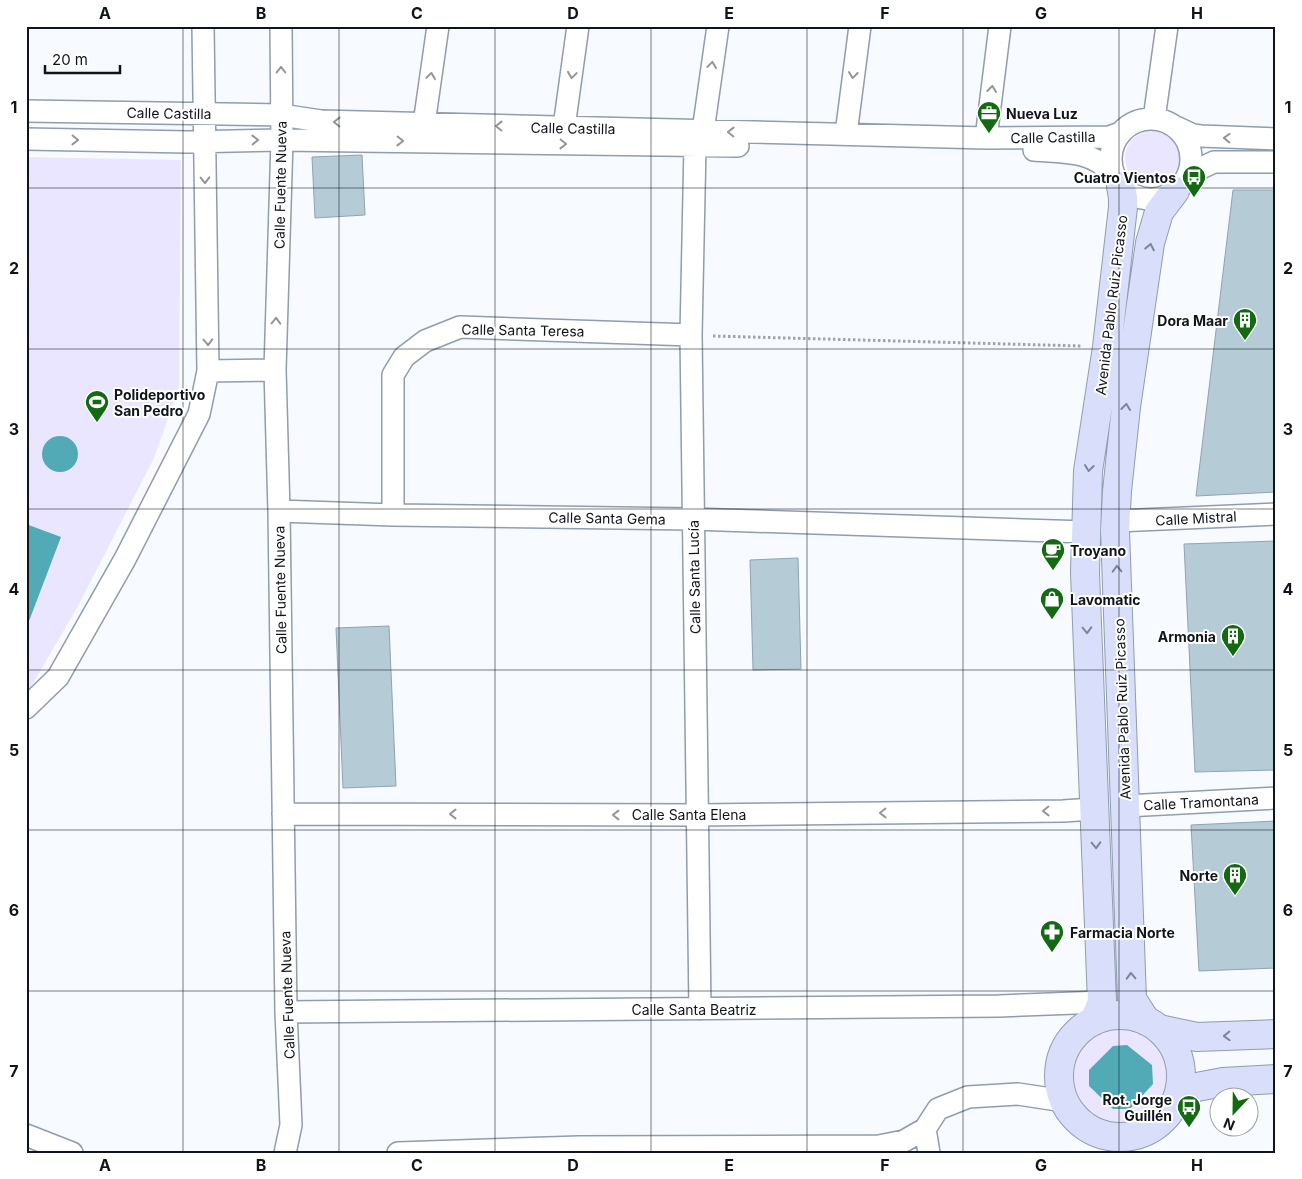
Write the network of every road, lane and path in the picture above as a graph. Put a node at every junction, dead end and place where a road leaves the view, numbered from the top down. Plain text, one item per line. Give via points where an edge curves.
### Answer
1 (202, 26) edge
2 (281, 26) edge
3 (438, 26) edge
4 (578, 26) edge
5 (718, 26) edge
6 (860, 26) edge
7 (1000, 26) edge
8 (1167, 26) edge
9 (26, 111) edge
10 (204, 114) junction
11 (282, 115) junction
12 (1154, 119) junction
13 (424, 124) junction
14 (1176, 127) junction
15 (564, 128) junction
16 (846, 134) junction
17 (1120, 134) junction
18 (699, 138) junction
19 (986, 138) junction
20 (26, 139) edge
21 (1276, 139) edge
22 (205, 140) junction
23 (282, 140) junction
24 (1276, 162) edge
25 (1117, 181) junction
26 (1181, 184) junction
27 (691, 335) junction
28 (1107, 347) junction
29 (274, 370) junction
30 (208, 372) junction
31 (278, 511) junction
32 (1276, 514) edge
33 (393, 515) junction
34 (692, 519) junction
35 (1116, 521) junction
36 (1086, 532) junction
37 (26, 708) edge
38 (1276, 798) edge
39 (1126, 806) junction
40 (1094, 809) junction
41 (283, 814) junction
42 (698, 815) junction
43 (700, 1009) junction
44 (1098, 1011) junction
45 (286, 1012) junction
46 (1152, 1025) junction
47 (1276, 1034) edge
48 (1276, 1079) edge
49 (1179, 1095) junction
50 (1064, 1101) junction
51 (925, 1129) junction
52 (26, 1135) edge
53 (1098, 1142) edge
54 (1138, 1144) edge
55 (579, 1150) edge
56 (72, 1153) edge
57 (285, 1153) edge
58 (398, 1153) edge
59 (929, 1153) edge

1 - 10 street
11 -> 2 street, Calle Fuente Nueva
13 -> 3 street
4 -> 15 street
18 -> 5 street, Calle Santa Lucía
6 -> 16 street
19 -> 7 street
8 - 12 street
9 - 10 street, Calle Castilla
10 - 11 street, Calle Castilla
10 - 22 street
13 -> 11 street, Calle Castilla via 321,122
11 - 23 street, Calle Fuente Nueva
12 - 14 street
12 - 17 street via 1132,123
15 -> 13 street, Calle Castilla
21 -> 14 street via 1201,136
14 - 26 street, Avenida Pablo Ruiz Picasso via 1191,151 1191,164
15 - 18 street, Calle Castilla
16 -> 18 street, Calle Castilla
16 - 19 street, Calle Castilla
17 - 19 street, Calle Castilla via 1109,137
17 - 25 street, Avenida Pablo Ruiz Picasso via 1114,143 1109,164
23 -> 18 street, Calle Castilla
18 - 25 street, Calle Castilla via 1076,152 1103,164
18 - 27 street, Calle Santa Lucía
20 -> 22 street, Calle Castilla
22 -> 23 street, Calle Castilla
22 -> 30 street
29 -> 23 street, Calle Fuente Nueva
24 - 26 street via 1214,162 1197,170
25 - 26 street via 1133,194 1148,198 1160,197
25 - 28 street, Avenida Pablo Ruiz Picasso via 1123,207
35 -> 26 street, Avenida Pablo Ruiz Picasso via 1126,408 1150,243 1159,212
27 - 28 path
27 - 33 street, Calle Santa Teresa via 460,327 425,342 404,357 393,375
27 - 34 street, Calle Santa Lucía
28 -> 36 street, Avenida Pablo Ruiz Picasso via 1088,471
29 - 30 street
29 - 31 street, Calle Fuente Nueva
30 - 37 street via 199,414 125,559 58,677
31 - 33 street, Calle Santa Gema
31 - 41 street, Calle Fuente Nueva
32 - 35 street, Calle Mistral
33 - 34 street, Calle Santa Gema
34 - 36 street, Calle Santa Gema
34 - 42 street, Calle Santa Lucía
39 -> 35 street, Avenida Pablo Ruiz Picasso
36 -> 40 street, Avenida Pablo Ruiz Picasso
38 - 39 street, Calle Tramontana
46 -> 39 street, Avenida Pablo Ruiz Picasso via 1132,999
40 -> 42 street, Calle Santa Elena
40 -> 44 street, Avenida Pablo Ruiz Picasso
42 -> 41 street, Calle Santa Elena
41 - 45 street, Calle Fuente Nueva
42 - 43 street, Calle Santa Lucía
43 - 44 street, Calle Santa Beatriz via 999,1006
43 - 45 street, Calle Santa Beatriz
44 - 46 street via 1132,1016
44 - 50 street via 1077,1032 1062,1057 1059,1072
45 - 57 street, Calle Fuente Nueva via 291,1125
47 -> 46 street via 1197,1037
46 - 49 street via 1169,1039 1177,1052 1181,1074
48 - 49 street via 1223,1082 1196,1087
49 - 54 street via 1163,1120
50 - 51 street via 1018,1094 968,1097 938,1109
50 - 53 street via 1071,1114
51 - 55 street via 904,1142 879,1146
51 - 59 street
52 - 56 street
53 - 54 street via 1116,1137
55 - 58 street

